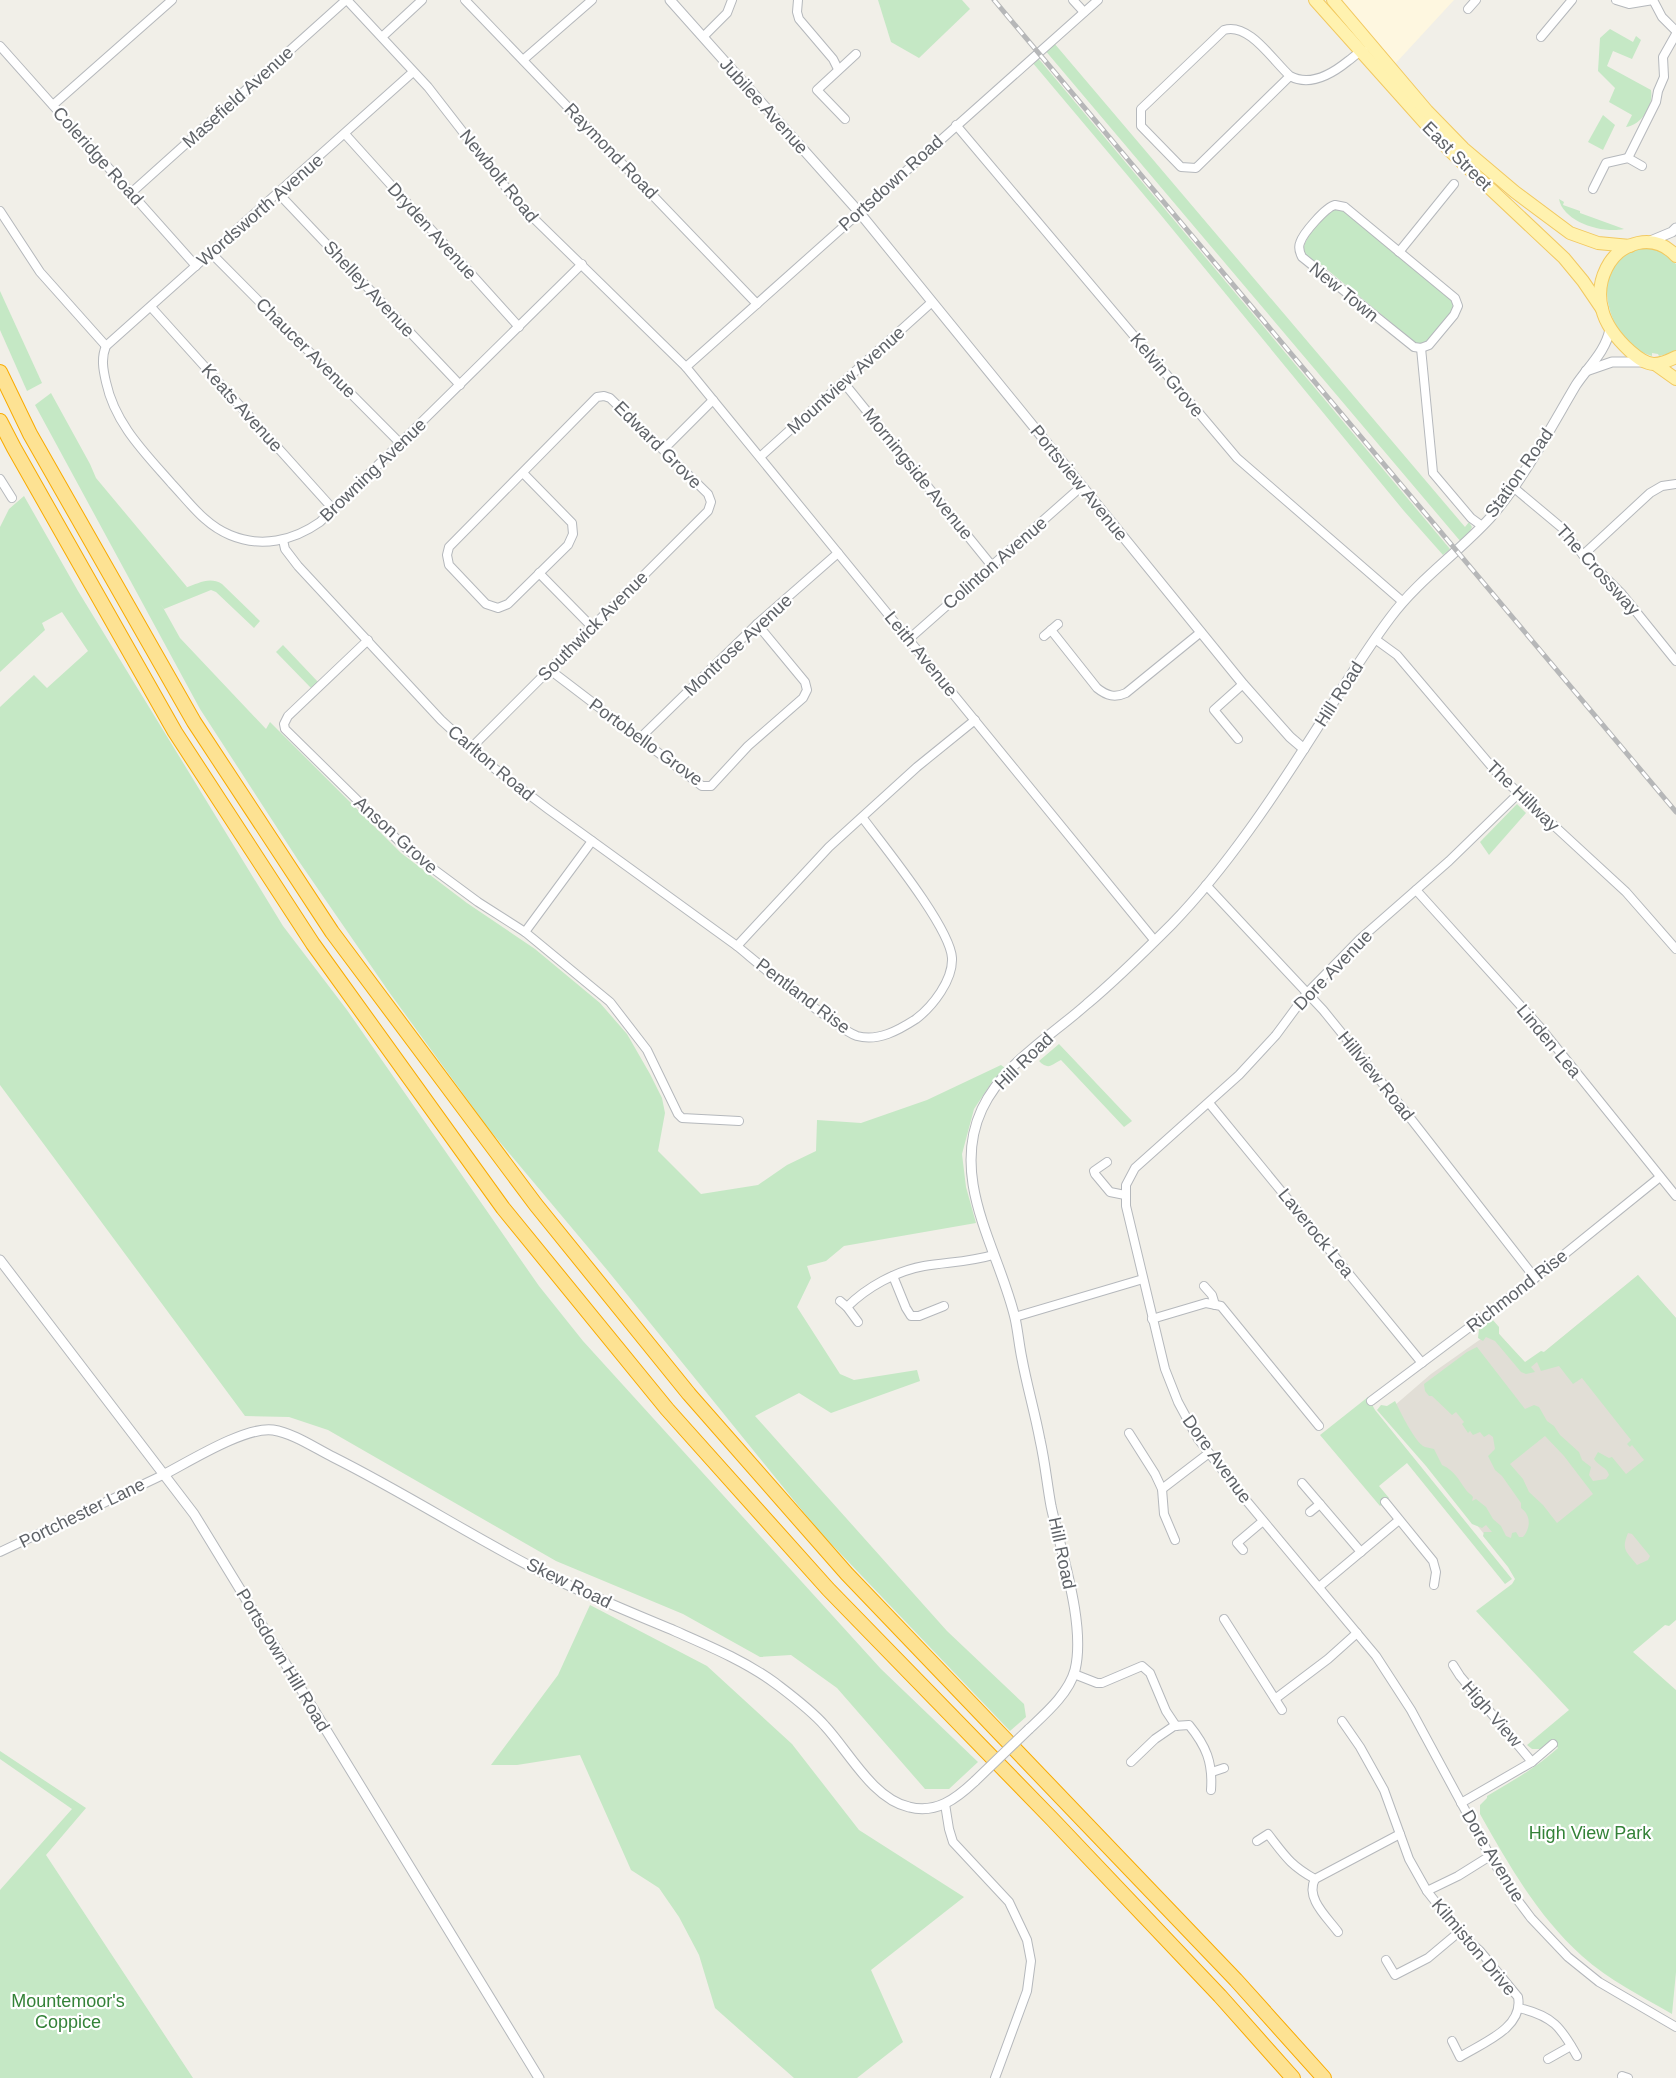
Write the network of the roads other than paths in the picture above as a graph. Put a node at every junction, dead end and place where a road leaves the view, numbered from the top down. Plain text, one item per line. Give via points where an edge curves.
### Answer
1 (172, 0) edge
2 (346, 0) edge
3 (422, 0) edge
4 (465, 0) edge
5 (592, 0) edge
6 (670, 0) edge
7 (732, 0) edge
8 (798, 0) edge
9 (1073, 0) edge
10 (1098, 0) edge
11 (1315, 0) edge
12 (1334, 0) edge
13 (1476, 0) edge
14 (1572, 0) edge
15 (1616, 0) edge
16 (1468, 9) dead end
17 (1084, 12) junction
18 (1676, 33) edge
19 (382, 37) junction
20 (703, 37) junction
21 (1541, 37) dead end
22 (0, 46) edge
23 (1360, 51) junction
24 (856, 54) dead end
25 (1382, 58) junction
26 (523, 60) junction
27 (838, 69) junction
28 (413, 72) junction
29 (1290, 76) junction
30 (53, 105) junction
31 (845, 119) dead end
32 (956, 124) junction
33 (345, 134) junction
34 (1628, 158) junction
35 (1642, 166) dead end
36 (1454, 184) dead end
37 (1593, 189) dead end
38 (131, 193) junction
39 (279, 194) junction
40 (0, 211) edge
41 (859, 212) junction
42 (1676, 228) edge
43 (1648, 242) junction
44 (1630, 246) junction
45 (1400, 252) junction
46 (211, 253) junction
47 (1676, 256) edge
48 (582, 264) junction
49 (196, 266) junction
50 (932, 302) junction
51 (758, 304) junction
52 (151, 307) junction
53 (1602, 309) junction
54 (519, 327) junction
55 (1610, 329) junction
56 (106, 346) junction
57 (1420, 348) junction
58 (1676, 357) edge
59 (1649, 363) junction
60 (686, 367) junction
61 (1586, 371) junction
62 (0, 372) edge
63 (1676, 379) edge
64 (844, 383) junction
65 (460, 385) junction
66 (713, 400) junction
67 (0, 421) edge
68 (401, 444) junction
69 (664, 449) junction
70 (760, 457) junction
71 (523, 473) junction
72 (0, 479) edge
73 (1676, 484) edge
74 (1082, 486) junction
75 (1513, 487) junction
76 (12, 498) dead end
77 (711, 502) joint
78 (333, 509) junction
79 (1482, 526) junction
80 (283, 540) junction
81 (838, 553) junction
82 (1583, 555) junction
83 (992, 566) junction
84 (1439, 566) joint
85 (539, 573) junction
86 (1402, 602) junction
87 (757, 624) junction
88 (1058, 624) dead end
89 (592, 627) junction
90 (1201, 632) junction
91 (909, 639) junction
92 (1376, 639) junction
93 (368, 640) junction
94 (1676, 661) edge
95 (550, 670) junction
96 (1243, 684) junction
97 (975, 720) junction
98 (639, 738) junction
99 (1238, 739) dead end
100 (471, 748) junction
101 (1304, 749) junction
102 (1518, 794) junction
103 (862, 817) junction
104 (592, 841) junction
105 (1206, 885) junction
106 (1416, 890) junction
107 (525, 932) junction
108 (1155, 941) junction
109 (737, 946) junction
110 (1676, 949) edge
111 (1306, 993) junction
112 (1209, 1103) junction
113 (739, 1121) dead end
114 (1107, 1162) dead end
115 (1660, 1177) junction
116 (1125, 1195) junction
117 (1676, 1196) edge
118 (993, 1255) junction
119 (0, 1260) edge
120 (893, 1276) junction
121 (1535, 1278) junction
122 (1143, 1280) junction
123 (1204, 1286) dead end
124 (840, 1301) dead end
125 (1215, 1305) junction
126 (944, 1306) dead end
127 (847, 1307) junction
128 (1015, 1317) junction
129 (1152, 1319) junction
130 (858, 1322) dead end
131 (1422, 1362) junction
132 (1371, 1401) dead end
133 (1319, 1426) dead end
134 (1129, 1433) dead end
135 (1209, 1454) junction
136 (165, 1474) junction
137 (1302, 1483) dead end
138 (1162, 1489) junction
139 (1385, 1502) dead end
140 (1320, 1504) junction
141 (1310, 1512) dead end
142 (1399, 1520) junction
143 (1263, 1521) junction
144 (1175, 1540) dead end
145 (1243, 1550) dead end
146 (0, 1552) edge
147 (1360, 1552) junction
148 (1434, 1585) dead end
149 (1319, 1587) junction
150 (1224, 1619) dead end
151 (1357, 1633) junction
152 (1453, 1665) dead end
153 (1074, 1674) junction
154 (1275, 1699) junction
155 (1282, 1710) dead end
156 (1342, 1720) dead end
157 (1176, 1726) junction
158 (1553, 1744) dead end
159 (1131, 1762) dead end
160 (1532, 1762) junction
161 (1224, 1768) dead end
162 (1212, 1772) junction
163 (1211, 1790) dead end
164 (1461, 1803) junction
165 (945, 1804) junction
166 (1400, 1834) junction
167 (1257, 1841) dead end
168 (1490, 1856) junction
169 (1315, 1879) junction
170 (1427, 1891) junction
171 (1338, 1932) dead end
172 (1459, 1932) junction
173 (1386, 1960) dead end
174 (1519, 2008) junction
175 (1676, 2027) edge
176 (1452, 2041) dead end
177 (1571, 2046) junction
178 (1577, 2056) dead end
179 (1548, 2059) dead end
180 (539, 2078) edge
181 (994, 2078) edge
182 (1293, 2078) edge
183 (1323, 2078) edge

1 - 30 street
2 - 19 street, Newbolt Road
2 - 38 street, Masefield Avenue
3 - 19 street
4 - 26 street, Raymond Road
5 - 26 street
6 - 20 street, Jubilee Avenue
7 - 20 street via 727,13
8 - 27 street via 799,19
9 - 17 street
10 - 17 street, Portsdown Road
11 - 23 main road, East Street
12 - 25 main road, East Street
13 - 16 street
14 - 21 street
15 - 18 street via 1629,4 1653,0
17 - 32 street, Portsdown Road
18 - 34 street via 1663,57 1664,77 1656,102
19 - 28 street, Newbolt Road
20 - 41 street, Jubilee Avenue
22 - 30 street, Coleridge Road
23 - 25 street
23 - 29 street via 1318,78 1300,81
23 - 53 main road, East Street via 1450,151 1564,258
24 - 27 street
25 - 44 main road, East Street via 1463,148 1558,226 1598,243
26 - 51 street, Raymond Road
27 - 31 street via 817,90
28 - 33 street, Wordsworth Avenue
28 - 48 street, Newbolt Road via 518,203
29 - 29 street via 1246,33 1234,28 1224,30 1141,109 1141,126 1181,167 1196,168
30 - 38 street, Coleridge Road
32 - 41 street, Portsdown Road
32 - 86 street, Kelvin Grove via 1237,458
33 - 39 street, Wordsworth Avenue
33 - 54 street, Dryden Avenue
34 - 35 street
34 - 37 street via 1606,163
36 - 45 street
38 - 49 street, Coleridge Road
39 - 46 street, Wordsworth Avenue
39 - 65 street, Shelley Avenue
40 - 56 street via 40,272
41 - 50 street, Portsview Avenue
41 - 51 street, Portsdown Road
42 - 43 street
43 - 44 main road
43 - 47 main road via 1670,249
44 - 53 main road via 1613,258 1604,272
45 - 57 street, New Town via 1457,301 1454,315 1429,345
45 - 57 street, New Town via 1345,207 1335,205 1328,207 1300,244 1302,257
46 - 49 street, Wordsworth Avenue
46 - 68 street, Chaucer Avenue
48 - 54 street, Browning Avenue
48 - 60 street, Newbolt Road
49 - 52 street, Wordsworth Avenue
50 - 64 street, Mountview Avenue
50 - 74 street, Portsview Avenue
51 - 60 street, Portsdown Road
52 - 56 street, Wordsworth Avenue
52 - 78 street, Keats Avenue
53 - 55 main road
54 - 65 street, Browning Avenue
55 - 59 main road
55 - 61 street, Station Road via 1603,348
56 - 80 street, Browning Avenue via 102,355 104,372 118,416 135,442 205,520 238,538 260,542
57 - 79 street via 1433,473
58 - 59 main road
59 - 61 street via 1612,362
59 - 63 main road
60 - 66 street, Leith Avenue
61 - 75 street, Station Road
62 - 183 highway via 30,434 194,722 332,932 536,1205 689,1394 847,1574 1236,1980
64 - 70 street, Mountview Avenue
64 - 83 street, Morningside Avenue
65 - 68 street, Browning Avenue
66 - 69 street
66 - 70 street, Leith Avenue
67 - 182 highway via 175,732 313,944 503,1208 667,1409 828,1588 1053,1820
68 - 78 street, Browning Avenue
69 - 71 street, Edward Grove via 610,398 600,396
69 - 77 street, Edward Grove via 708,494
70 - 81 street, Leith Avenue
71 - 85 street, Edward Grove via 573,527 572,540
71 - 85 street, Edward Grove via 449,547 447,560 486,604 495,608 508,604
72 - 76 street
73 - 82 street via 1650,493
74 - 83 street, Colinton Avenue
74 - 90 street, Portsview Avenue
75 - 79 street, Station Road
75 - 82 street, The Crossway via 1548,515
77 - 89 street, Southwick Avenue via 708,512
78 - 80 street, Browning Avenue via 307,531
79 - 84 street, Station Road
80 - 93 street, Carlton Road via 298,566
81 - 87 street, Montrose Avenue
81 - 91 street, Leith Avenue
82 - 94 street, The Crossway via 1621,593
83 - 91 street, Colinton Avenue
84 - 86 street, Hill Road
85 - 89 street
86 - 92 street, Hill Road
87 - 98 street, Montrose Avenue
87 - 98 street, Portobello Grove via 806,682 803,699 707,787
88 - 90 street via 1047,633 1097,688 1114,696 1126,693
89 - 95 street, Southwick Avenue
90 - 96 street, Portsview Avenue
91 - 97 street, Leith Avenue
92 - 101 street, Hill Road
92 - 102 street, The Hillway via 1397,655
93 - 100 street, Carlton Road
93 - 107 street, Anson Grove via 285,721 285,729 409,851
95 - 98 street, Portobello Grove
95 - 100 street, Southwick Avenue
96 - 99 street via 1214,710
96 - 101 street, Portsview Avenue
97 - 103 street, Pentland Rise
97 - 108 street, Leith Avenue
100 - 104 street, Carlton Road
101 - 105 street, Hill Road
102 - 106 street, Dore Avenue
102 - 110 street, The Hillway via 1626,892
103 - 109 street, Pentland Rise
103 - 109 street, Pentland Rise via 917,892 946,939 952,957 950,974 922,1014 886,1034 865,1038 854,1035
104 - 107 street
104 - 109 street, Carlton Road
105 - 108 street, Hill Road
105 - 111 street, Hillview Road
106 - 111 street, Dore Avenue
106 - 115 street, Linden Lea via 1539,1026
107 - 113 street, Anson Grove via 623,1016 652,1060 682,1118
108 - 118 street, Hill Road via 1021,1060 984,1104 971,1145 971,1172
111 - 112 street, Dore Avenue via 1276,1035
111 - 121 street, Hillview Road via 1404,1110
112 - 116 street, Dore Avenue via 1135,1168
112 - 131 street, Laverock Lea
114 - 116 street via 1095,1174 1110,1192
115 - 117 street, Linden Lea
115 - 121 street, Richmond Rise
116 - 122 street, Dore Avenue
118 - 120 street via 973,1262 922,1266
118 - 128 street, Hill Road
119 - 136 street, Portsdown Hill Road
120 - 126 street via 911,1316
120 - 127 street
121 - 131 street, Richmond Rise
122 - 128 street
122 - 129 street, Dore Avenue
123 - 125 street
124 - 127 street
125 - 129 street via 1206,1303
125 - 133 street via 1221,1306
127 - 130 street
128 - 153 street, Hill Road via 1076,1624
129 - 135 street, Dore Avenue via 1178,1402
131 - 132 street, Richmond Rise
134 - 138 street
135 - 138 street
135 - 143 street, Dore Avenue
136 - 146 street, Portchester Lane
136 - 165 street, Skew Road via 236,1438 260,1430 275,1430 385,1483 546,1575 733,1657 773,1682 824,1724 876,1788 892,1800 927,1810
136 - 180 street, Portsdown Hill Road via 194,1514
137 - 140 street
138 - 144 street via 1164,1514
139 - 142 street
140 - 141 street
140 - 147 street
142 - 147 street
142 - 148 street via 1433,1561
143 - 145 street via 1237,1543
143 - 149 street, Dore Avenue
147 - 149 street
149 - 151 street, Dore Avenue
150 - 154 street
151 - 154 street
151 - 164 street, Dore Avenue via 1392,1678
152 - 160 street, High View
153 - 157 street via 1102,1683 1142,1666 1150,1673
153 - 165 street, Hill Road, bridge via 1048,1711 958,1798
154 - 155 street
156 - 166 street, Kilmiston Drive via 1384,1790
157 - 159 street
157 - 162 street via 1189,1725 1193,1730 1206,1750
158 - 160 street, High View
160 - 164 street, High View
161 - 162 street
162 - 163 street
164 - 168 street, Dore Avenue
165 - 181 street via 953,1842 1009,1902 1027,1940 1031,1961 1028,1991
166 - 169 street
166 - 170 street, Kilmiston Drive
167 - 169 street via 1268,1834 1290,1863
168 - 170 street, Kilmiston Drive
168 - 175 street, Dore Avenue via 1531,1918 1568,1958 1599,1982
169 - 171 street via 1311,1885 1315,1901
170 - 172 street, Kilmiston Drive
172 - 173 street via 1428,1958 1395,1976
172 - 174 street, Kilmiston Drive via 1516,1992
174 - 176 street via 1502,2031 1460,2056
174 - 177 street, Kilmiston Drive via 1554,2022
177 - 178 street, Kilmiston Drive
177 - 179 street

